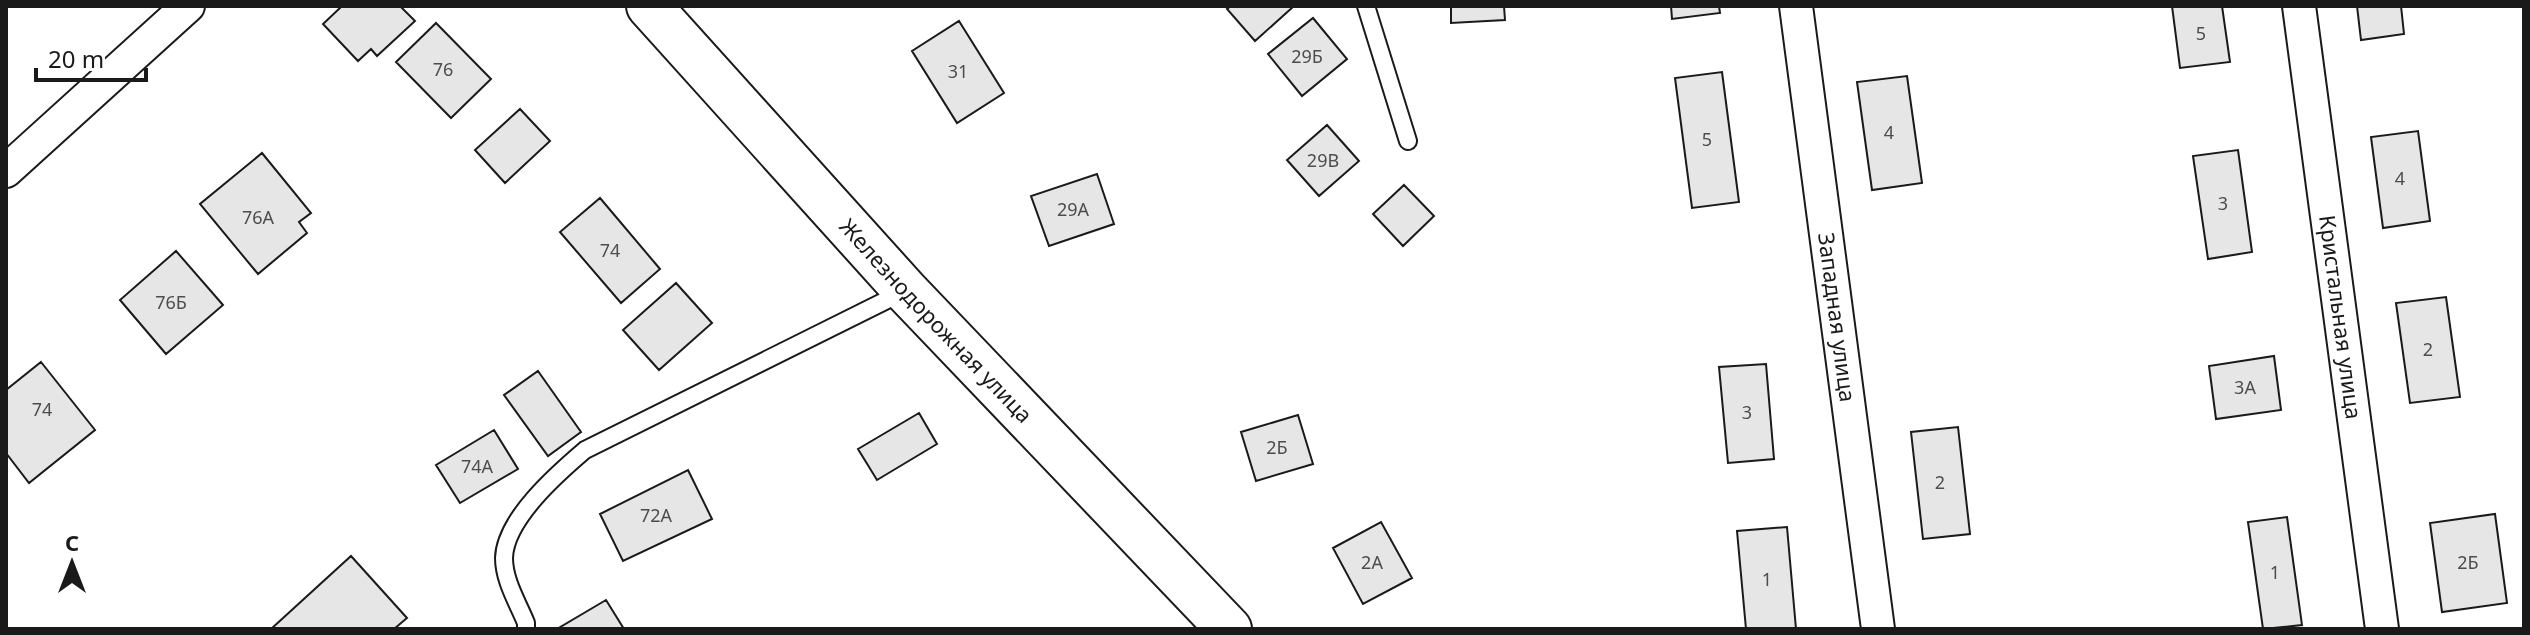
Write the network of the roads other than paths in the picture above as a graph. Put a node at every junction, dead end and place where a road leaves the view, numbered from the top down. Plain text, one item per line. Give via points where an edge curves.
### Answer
1 (188, 6) edge
2 (649, 6) edge
3 (1366, 6) edge
4 (1796, 6) edge
5 (2299, 6) edge
6 (1408, 141) dead end
7 (6, 171) edge
8 (906, 291) junction
9 (526, 629) edge
10 (1229, 629) edge
11 (1878, 629) edge
12 (2382, 629) edge

1 - 7 street
2 - 8 main road, Железнодорожная улица
3 - 6 lane
4 - 11 street, Западная улица
5 - 12 street, Кристальная улица
8 - 9 lane via 585,450 549,480 512,529 504,556
8 - 10 main road, Железнодорожная улица

